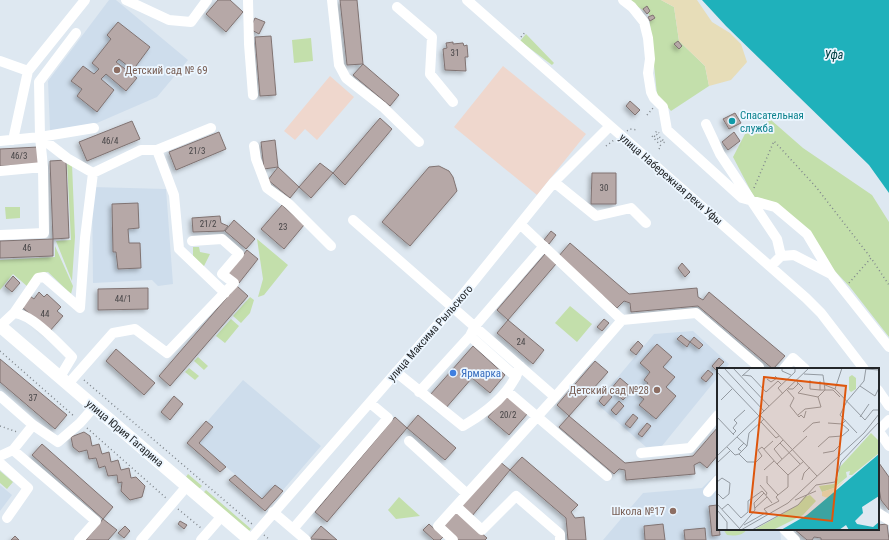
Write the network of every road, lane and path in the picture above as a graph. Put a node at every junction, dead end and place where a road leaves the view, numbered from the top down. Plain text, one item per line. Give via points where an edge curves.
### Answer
1 (84, 0) edge
2 (126, 0) edge
3 (207, 0) edge
4 (248, 0) edge
5 (332, 0) edge
6 (467, 0) edge
7 (623, 0) edge
8 (397, 7) dead end
9 (76, 33) dead end
10 (0, 60) edge
11 (28, 72) junction
12 (253, 95) dead end
13 (453, 102) dead end
14 (657, 105) dead end
15 (647, 115) dead end
16 (706, 124) dead end
17 (610, 126) junction
18 (94, 128) dead end
19 (211, 128) dead end
20 (40, 137) junction
21 (667, 139) dead end
22 (12, 140) junction
23 (0, 141) edge
24 (419, 142) dead end
25 (254, 146) dead end
26 (659, 149) dead end
27 (157, 150) junction
28 (43, 167) junction
29 (0, 171) edge
30 (93, 173) junction
31 (554, 182) junction
32 (749, 200) junction
33 (353, 220) dead end
34 (646, 223) dead end
35 (520, 224) junction
36 (0, 235) edge
37 (192, 240) dead end
38 (332, 246) dead end
39 (544, 246) junction
40 (781, 256) junction
41 (871, 258) junction
42 (771, 266) junction
43 (831, 274) junction
44 (889, 285) edge
45 (844, 289) junction
46 (226, 293) junction
47 (453, 307) junction
48 (14, 313) junction
49 (622, 320) junction
50 (0, 326) edge
51 (476, 326) junction
52 (470, 336) junction
53 (889, 347) edge
54 (0, 351) edge
55 (520, 366) junction
56 (759, 368) edge
57 (785, 368) edge
58 (804, 368) edge
59 (863, 368) edge
60 (396, 372) junction
61 (516, 378) junction
62 (68, 379) junction
63 (507, 391) junction
64 (879, 391) edge
65 (419, 392) junction
66 (0, 396) edge
67 (555, 397) junction
68 (370, 402) junction
69 (889, 406) edge
70 (94, 407) junction
71 (717, 416) edge
72 (537, 417) junction
73 (889, 420) edge
74 (80, 423) junction
75 (33, 424) junction
76 (0, 426) edge
77 (879, 430) edge
78 (879, 432) edge
79 (24, 436) junction
80 (409, 441) dead end
81 (889, 446) edge
82 (13, 450) junction
83 (641, 453) dead end
84 (0, 456) edge
85 (0, 463) edge
86 (607, 476) dead end
87 (717, 481) edge
88 (187, 486) junction
89 (708, 492) dead end
90 (467, 494) junction
91 (172, 504) junction
92 (456, 506) junction
93 (273, 512) junction
94 (879, 514) edge
95 (222, 516) junction
96 (7, 518) dead end
97 (889, 520) edge
98 (293, 529) junction
99 (258, 530) junction
100 (785, 530) edge
101 (204, 537) edge
102 (79, 540) edge
103 (140, 540) edge
104 (250, 540) edge
105 (270, 540) edge
106 (306, 540) edge
107 (453, 540) edge
108 (560, 540) edge
109 (795, 540) edge

1 - 11 street
2 - 3 street via 169,20 191,22
4 - 12 street
5 - 24 street via 339,64 346,78 383,107
6 - 17 street, улица Набережная реки Уфы
7 - 32 street via 644,22 648,38 651,92 663,107 667,130 742,198
8 - 13 street via 432,37 430,74
9 - 20 street via 39,82
10 - 11 street
11 - 22 street
14 - 15 path
16 - 32 street via 720,154
17 - 31 street, улица Максима Рыльского
17 - 42 street, улица Набережная реки Уфы
18 - 20 street
19 - 27 street
20 - 22 street
20 - 28 street
20 - 30 street via 67,158
21 - 26 path via 657,131 655,133 665,142 652,136 661,146
22 - 23 street
25 - 38 street via 256,160 267,188 289,204
27 - 30 street via 141,150
27 - 46 street via 174,195 179,249
28 - 29 street
28 - 36 street via 44,233
30 - 48 street via 80,308 44,277 38,278
31 - 34 street via 596,216 631,208
31 - 35 street, улица Максима Рыльского
32 - 40 street via 777,239
32 - 41 path via 774,141 816,187
32 - 43 street via 775,207 807,234
33 - 47 street
35 - 39 street
35 - 47 street, улица Максима Рыльского
37 - 46 street via 222,239 239,254 222,274 234,283
39 - 49 street
39 - 51 street
40 - 42 street
40 - 43 street via 794,255
41 - 44 path
41 - 45 path
42 - 59 street, улица Набережная реки Уфы via 821,313
43 - 45 street
45 - 53 street
46 - 62 street via 167,353 135,329 113,333
47 - 51 street
47 - 60 street, улица Максима Рыльского
48 - 50 street
48 - 62 street via 22,313 58,342 72,357
49 - 56 street via 696,313
49 - 67 street
50 - 62 main road, улица Юрия Гагарина
51 - 52 street
51 - 55 street
52 - 61 street
52 - 65 street
54 - 74 path
55 - 61 street
55 - 67 street
57 - 58 street via 793,358
60 - 65 street
60 - 68 street, улица Максима Рыльского
61 - 63 street
62 - 70 main road, улица Юрия Гагарина
62 - 99 path
63 - 65 street via 463,426
63 - 72 street
64 - 69 street
66 - 75 street
67 - 72 street
68 - 93 street, улица Максима Рыльского
68 - 98 street via 388,418
70 - 74 street
70 - 88 main road, улица Юрия Гагарина
71 - 83 street via 690,448
72 - 86 street
72 - 90 street
73 - 77 street
74 - 75 street via 58,442
74 - 91 path
75 - 79 street
76 - 79 path via 16,430
78 - 81 street
79 - 82 street
80 - 90 street
82 - 84 street
82 - 102 street via 96,521
85 - 96 street via 28,488
87 - 89 street
88 - 91 street
88 - 95 main road, улица Юрия Гагарина
90 - 92 street
91 - 101 path
91 - 103 street
92 - 107 street via 438,526
92 - 108 street via 482,530 516,496 560,534
93 - 98 street
93 - 99 street, улица Максима Рыльского
94 - 97 street
95 - 101 street
95 - 104 main road, улица Юрия Гагарина
98 - 106 street
99 - 104 street, улица Максима Рыльского
99 - 105 path
100 - 109 street

